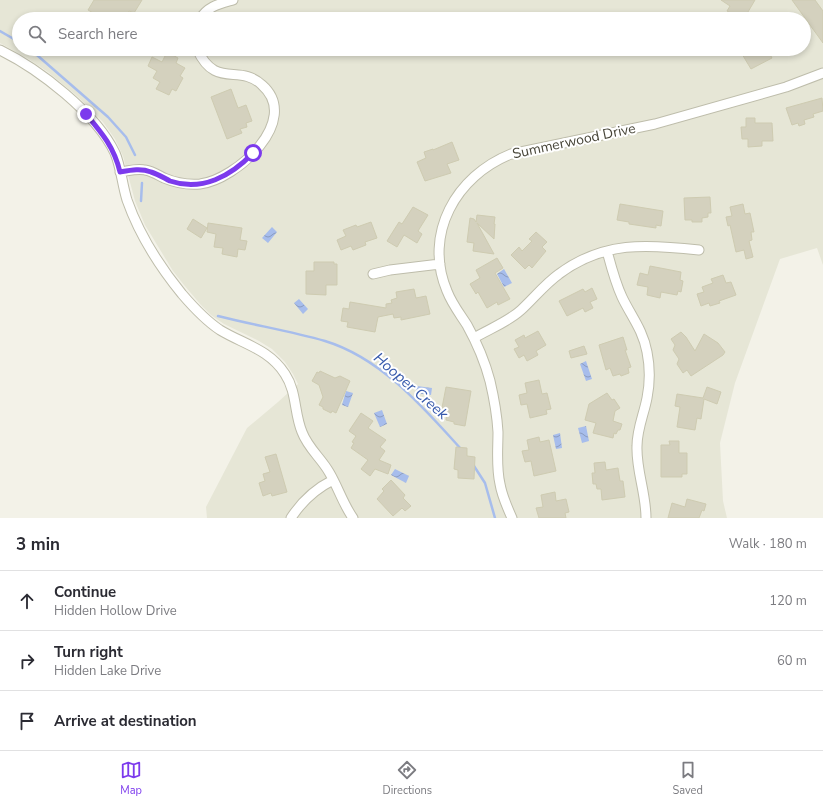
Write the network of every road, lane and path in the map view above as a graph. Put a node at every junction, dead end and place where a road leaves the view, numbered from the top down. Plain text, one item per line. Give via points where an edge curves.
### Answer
1 (233, 0) edge
2 (205, 12) edge
3 (0, 50) edge
4 (201, 56) edge
5 (823, 73) edge
6 (120, 172) junction
7 (699, 250) dead end
8 (606, 251) junction
9 (440, 264) junction
10 (373, 274) dead end
11 (474, 338) junction
12 (333, 480) junction
13 (291, 518) edge
14 (353, 518) edge
15 (512, 518) edge
16 (646, 518) edge

1 - 2 street via 216,4
3 - 6 street via 27,65 86,114 109,142
4 - 6 street via 215,71 251,78 263,85 274,106 274,118 268,134 235,170 208,183 177,183 142,169
5 - 9 street, Summerwood Drive via 786,87 663,122 522,151 501,158 474,176 452,203 443,228
6 - 12 street via 128,201 139,226 159,262 182,294 211,323 264,352 282,369 292,388 305,439
7 - 8 street via 648,245
8 - 11 street via 568,267 514,315
8 - 16 street via 618,288 644,342 649,365 647,399 640,421 637,445
9 - 10 street
9 - 11 street, Summerwood Drive via 446,291
11 - 15 street, Summerwood Drive via 494,397 500,482
12 - 13 street via 313,493
12 - 14 street

